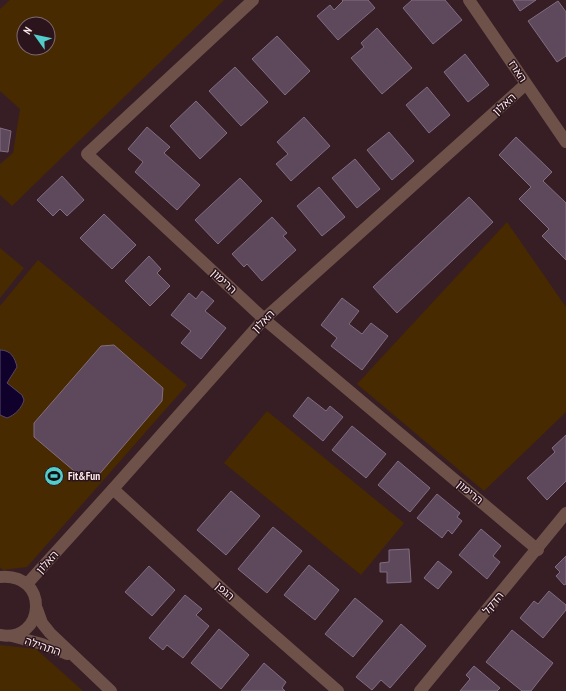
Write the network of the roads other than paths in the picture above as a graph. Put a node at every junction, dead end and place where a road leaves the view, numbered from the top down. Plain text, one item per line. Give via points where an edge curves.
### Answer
1 (253, 0) edge
2 (469, 0) edge
3 (526, 84) junction
4 (566, 142) edge
5 (264, 319) junction
6 (114, 489) junction
7 (566, 513) edge
8 (538, 550) junction
9 (0, 577) edge
10 (26, 584) junction
11 (36, 609) junction
12 (3, 636) edge
13 (73, 657) junction
14 (111, 691) edge
15 (338, 691) edge
16 (420, 691) edge

1 - 5 street, הרימון via 87,154
2 - 3 street, הארז
3 - 4 street, הארז
3 - 5 street, האלון
5 - 6 street, האלון
5 - 8 street, הרימון
6 - 10 street, האלון
6 - 15 street, הגפן
7 - 8 street, הדקל
8 - 16 street, הדקל
9 - 10 street via 10,576
10 - 11 street, התהילה via 32,591
11 - 12 street via 29,626 21,632
11 - 13 street, התהילה via 42,623
12 - 13 street, התהילה via 42,644
13 - 14 street, התהילה

